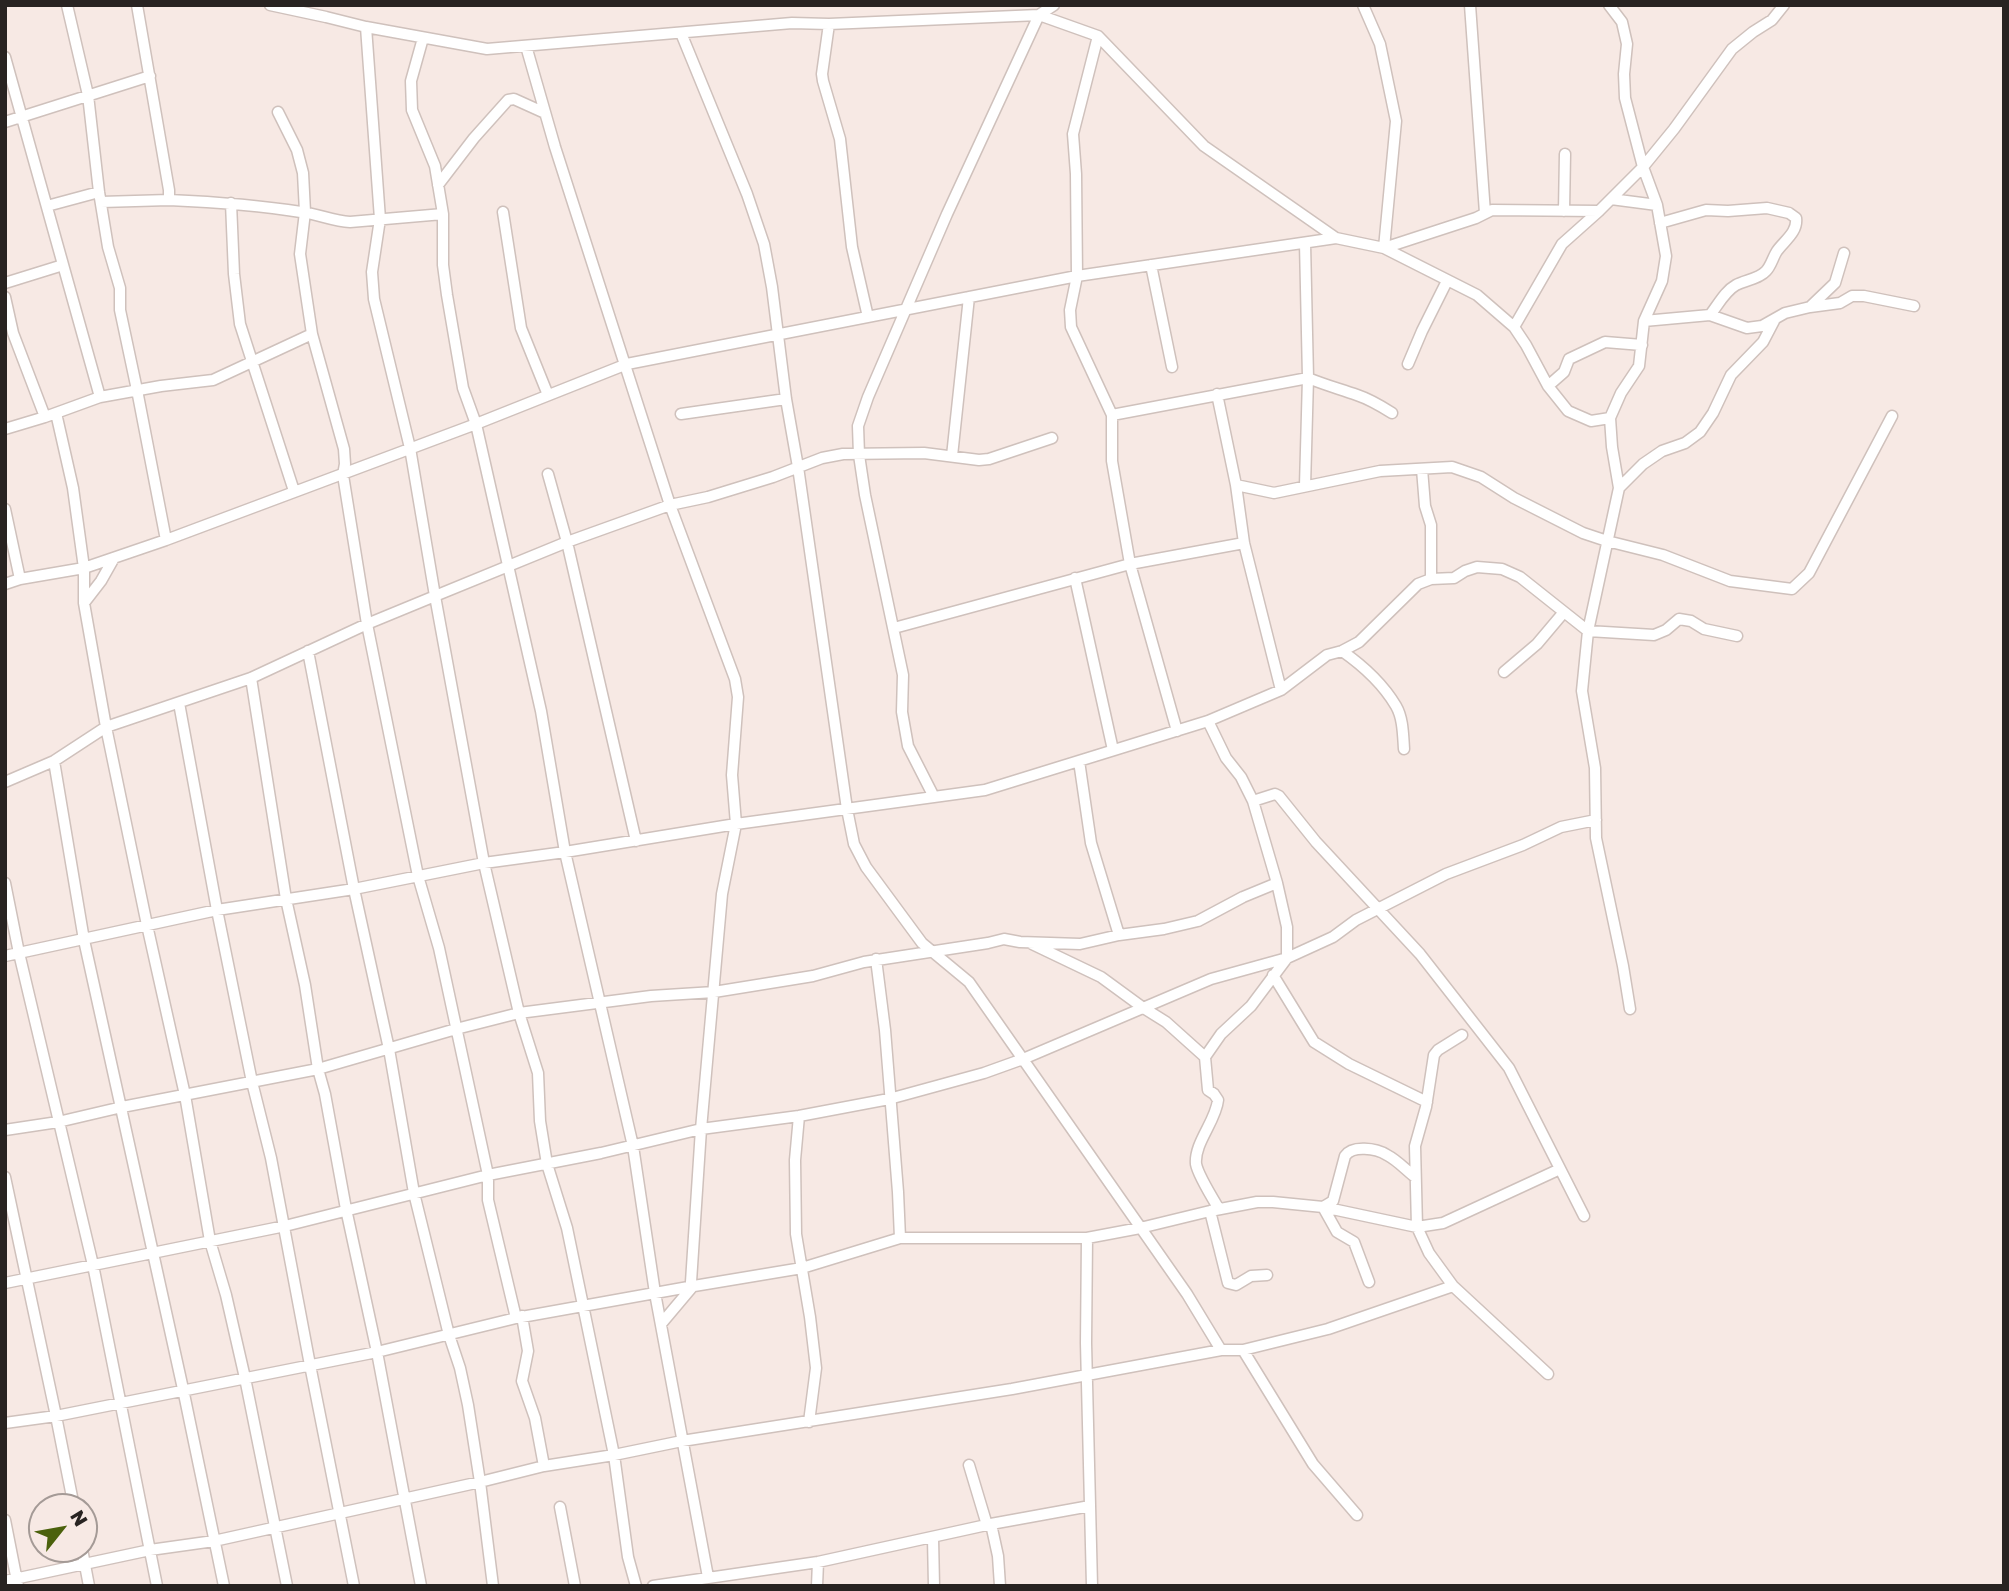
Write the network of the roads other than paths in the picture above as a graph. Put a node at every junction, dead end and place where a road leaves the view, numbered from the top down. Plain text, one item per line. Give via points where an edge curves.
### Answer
1 (67, 5) edge
2 (136, 5) edge
3 (270, 5) edge
4 (1054, 5) edge
5 (1363, 5) edge
6 (1470, 5) edge
7 (1609, 5) edge
8 (1784, 5) edge
9 (1039, 15) junction
10 (829, 24) junction
11 (366, 27) junction
12 (681, 33) junction
13 (1098, 36) junction
14 (424, 38) junction
15 (526, 46) junction
16 (5, 57) edge
17 (149, 76) junction
18 (88, 95) junction
19 (278, 112) dead end
20 (545, 113) junction
21 (23, 117) junction
22 (5, 122) edge
23 (1565, 154) dead end
24 (1643, 167) junction
25 (438, 185) junction
26 (100, 197) junction
27 (1611, 199) junction
28 (169, 200) junction
29 (231, 203) junction
30 (1657, 205) junction
31 (47, 206) junction
32 (1564, 211) junction
33 (1599, 211) junction
34 (305, 212) junction
35 (503, 212) dead end
36 (1485, 213) junction
37 (443, 214) junction
38 (380, 219) junction
39 (1660, 223) junction
40 (1336, 239) junction
41 (1305, 243) junction
42 (1384, 248) junction
43 (1844, 253) dead end
44 (63, 265) junction
45 (1151, 265) junction
46 (1077, 276) junction
47 (1447, 281) junction
48 (5, 283) edge
49 (5, 297) edge
50 (969, 297) junction
51 (1914, 306) dead end
52 (1810, 307) junction
53 (906, 309) junction
54 (1710, 315) junction
55 (868, 317) junction
56 (1644, 321) junction
57 (1774, 321) junction
58 (1514, 327) junction
59 (312, 334) junction
60 (779, 335) junction
61 (1642, 345) junction
62 (253, 361) junction
63 (626, 364) junction
64 (1408, 364) dead end
65 (1172, 367) dead end
66 (1308, 378) junction
67 (1548, 387) junction
68 (137, 390) junction
69 (1217, 394) junction
70 (548, 396) junction
71 (100, 397) junction
72 (786, 399) junction
73 (56, 412) junction
74 (1392, 413) dead end
75 (681, 414) dead end
76 (1112, 415) junction
77 (1892, 416) dead end
78 (45, 417) junction
79 (1610, 418) junction
80 (476, 424) junction
81 (5, 429) edge
82 (1052, 438) dead end
83 (410, 448) junction
84 (859, 455) junction
85 (951, 456) junction
86 (798, 467) junction
87 (1422, 469) junction
88 (548, 474) dead end
89 (343, 475) junction
90 (1236, 485) junction
91 (1305, 486) junction
92 (1619, 488) junction
93 (294, 491) junction
94 (670, 505) junction
95 (5, 509) edge
96 (166, 540) junction
97 (1607, 541) junction
98 (567, 542) junction
99 (1244, 543) junction
100 (114, 558) junction
101 (1130, 564) junction
102 (509, 567) junction
103 (84, 568) junction
104 (1075, 578) junction
105 (20, 579) junction
106 (1431, 579) junction
107 (5, 584) edge
108 (435, 596) junction
109 (84, 603) junction
110 (1564, 612) junction
111 (367, 624) junction
112 (894, 628) junction
113 (1588, 631) junction
114 (1737, 636) dead end
115 (308, 651) junction
116 (1342, 651) junction
117 (1504, 672) dead end
118 (251, 678) junction
119 (1281, 690) junction
120 (179, 703) junction
121 (1208, 721) junction
122 (106, 727) junction
123 (1177, 731) junction
124 (1404, 749) dead end
125 (1113, 750) junction
126 (54, 761) junction
127 (1079, 761) junction
128 (5, 782) edge
129 (933, 797) junction
130 (1254, 801) junction
131 (847, 809) junction
132 (1596, 820) junction
133 (737, 824) junction
134 (636, 841) junction
135 (565, 852) junction
136 (484, 863) junction
137 (418, 876) junction
138 (5, 883) edge
139 (1277, 883) junction
140 (354, 889) junction
141 (286, 899) junction
142 (1378, 909) junction
143 (216, 910) junction
144 (146, 925) junction
145 (1119, 935) junction
146 (84, 940) junction
147 (1028, 943) junction
148 (932, 950) junction
149 (19, 953) junction
150 (5, 956) edge
151 (1287, 958) junction
152 (876, 960) junction
153 (1273, 975) junction
154 (714, 992) junction
155 (600, 1003) junction
156 (1142, 1007) junction
157 (1630, 1009) dead end
158 (519, 1013) junction
159 (456, 1029) junction
160 (1462, 1035) dead end
161 (389, 1049) junction
162 (1205, 1057) junction
163 (1023, 1059) junction
164 (318, 1069) junction
165 (252, 1082) junction
166 (185, 1095) junction
167 (889, 1099) junction
168 (1427, 1102) junction
169 (122, 1107) junction
170 (799, 1116) junction
171 (58, 1122) junction
172 (701, 1129) junction
173 (5, 1130) edge
174 (633, 1146) junction
175 (547, 1164) junction
176 (1560, 1169) junction
177 (488, 1175) junction
178 (5, 1177) edge
179 (1415, 1177) junction
180 (414, 1193) junction
181 (1322, 1207) junction
182 (346, 1209) junction
183 (1215, 1210) junction
184 (1584, 1216) dead end
185 (285, 1226) junction
186 (1417, 1227) junction
187 (1140, 1228) junction
188 (900, 1238) junction
189 (1087, 1238) junction
190 (209, 1241) junction
191 (152, 1253) junction
192 (93, 1265) junction
193 (802, 1268) junction
194 (1267, 1275) dead end
195 (26, 1278) junction
196 (1369, 1282) dead end
197 (5, 1283) edge
198 (694, 1286) junction
199 (1453, 1286) junction
200 (655, 1293) junction
201 (583, 1306) junction
202 (519, 1317) junction
203 (661, 1324) junction
204 (449, 1335) junction
205 (1221, 1350) junction
206 (1243, 1350) junction
207 (377, 1352) junction
208 (310, 1365) junction
209 (1548, 1374) dead end
210 (1086, 1375) junction
211 (245, 1378) junction
212 (183, 1390) junction
213 (120, 1402) junction
214 (56, 1416) junction
215 (809, 1422) junction
216 (5, 1423) edge
217 (682, 1441) junction
218 (614, 1455) junction
219 (969, 1465) dead end
220 (544, 1466) junction
221 (480, 1482) junction
222 (71, 1493) edge
223 (405, 1498) junction
224 (1090, 1506) junction
225 (560, 1507) dead end
226 (339, 1513) junction
227 (1357, 1515) dead end
228 (5, 1520) edge
229 (989, 1525) junction
230 (274, 1527) junction
231 (933, 1538) junction
232 (214, 1541) junction
233 (150, 1550) junction
234 (818, 1562) junction
235 (85, 1564) junction
236 (708, 1577) junction
237 (5, 1581) edge
238 (18, 1582) edge
239 (89, 1586) edge
240 (157, 1586) edge
241 (224, 1586) edge
242 (287, 1586) edge
243 (354, 1586) edge
244 (421, 1586) edge
245 (493, 1586) edge
246 (575, 1586) edge
247 (636, 1586) edge
248 (653, 1586) edge
249 (817, 1586) edge
250 (934, 1586) edge
251 (1000, 1586) edge
252 (1092, 1586) edge

1 - 18 street
2 - 17 street
3 - 11 street
4 - 9 street
5 - 42 street via 1380,44 1396,121
6 - 36 street
7 - 24 street via 1622,22 1627,44 1625,97
8 - 24 street via 1772,20 1732,49
9 - 10 street
9 - 13 street
9 - 53 street
10 - 12 street
10 - 55 street via 822,74 840,139 852,247
11 - 14 street
11 - 38 street
12 - 15 street
12 - 60 street via 764,244
13 - 40 street via 1204,146
13 - 46 street via 1073,134
14 - 15 street via 487,49
14 - 25 street via 411,81 412,110
15 - 20 street
16 - 21 street
17 - 18 street
17 - 28 street
18 - 21 street
18 - 26 street
19 - 34 street via 297,150
20 - 25 street via 508,100
20 - 63 street
21 - 22 street
21 - 31 street
23 - 32 street
24 - 27 street
24 - 30 street
25 - 37 street
26 - 28 street
26 - 31 street
26 - 68 street
27 - 30 street
27 - 33 street
28 - 29 street
29 - 34 street
29 - 62 street via 240,324
30 - 39 street
31 - 44 street
32 - 33 street
32 - 36 street
33 - 58 street via 1562,244
34 - 38 street via 337,221
34 - 59 street via 300,254
35 - 70 street via 521,328
36 - 42 street
37 - 38 street
37 - 80 street via 447,295 463,388
38 - 83 street via 372,272 374,299
39 - 54 street via 1706,210 1767,208 1796,218 1797,224 1766,272 1736,285
39 - 56 street via 1666,256 1662,281
40 - 41 street
40 - 42 street
41 - 45 street
41 - 66 street
42 - 47 street
43 - 52 street via 1835,283
44 - 48 street
44 - 71 street
45 - 46 street
45 - 65 street
46 - 50 street
46 - 76 street via 1071,327
47 - 58 street via 1477,295
47 - 64 street
49 - 78 street via 13,333
50 - 53 street
50 - 85 street
51 - 52 street via 1852,296 1840,303
52 - 57 street
53 - 55 street
53 - 84 street via 858,426
54 - 56 street
54 - 57 street via 1747,328
55 - 60 street
56 - 61 street
57 - 92 street via 1763,342 1731,375 1700,432 1643,464
58 - 67 street
59 - 62 street
59 - 89 street via 344,449
60 - 63 street
60 - 72 street
61 - 67 street via 1605,342 1569,359 1564,372
61 - 79 street via 1639,366
62 - 68 street via 213,380
62 - 93 street
63 - 70 street
63 - 94 street
66 - 69 street
66 - 74 street
66 - 91 street
67 - 79 street via 1580,417 1591,421
68 - 71 street
68 - 96 street
69 - 76 street
69 - 90 street
70 - 80 street
71 - 73 street
72 - 75 street
72 - 86 street
73 - 78 street
73 - 103 street
76 - 101 street via 1112,461
77 - 97 street via 1808,573 1792,589 1730,582 1662,555
78 - 81 street
79 - 92 street
80 - 83 street
80 - 102 street
82 - 85 street via 989,459
83 - 89 street
83 - 108 street
84 - 85 street
84 - 86 street via 822,457
84 - 112 street
86 - 94 street
86 - 131 street
87 - 91 street via 1381,471
87 - 97 street via 1452,467 1480,477 1557,520
87 - 106 street via 1431,525
88 - 98 street
89 - 93 street
89 - 111 street
90 - 91 street via 1274,493
90 - 99 street
92 - 97 street
93 - 96 street
94 - 98 street
94 - 133 street via 735,679 738,697 732,775
95 - 105 street
96 - 100 street
97 - 113 street
98 - 102 street
98 - 134 street
99 - 101 street
99 - 119 street
100 - 103 street
100 - 109 street
101 - 104 street
101 - 123 street
102 - 108 street
102 - 135 street via 541,711
103 - 105 street
103 - 109 street
104 - 112 street
104 - 125 street
105 - 107 street
106 - 110 street via 1454,578 1478,567 1502,569 1520,577
106 - 116 street via 1418,584 1359,642
108 - 111 street
108 - 136 street
109 - 122 street
110 - 113 street
110 - 117 street
111 - 115 street
111 - 137 street
112 - 129 street via 908,746
113 - 114 street via 1654,635 1686,619 1704,629
113 - 132 street via 1582,691 1595,768
115 - 118 street
115 - 140 street
116 - 119 street via 1327,655
116 - 124 street via 1362,665 1396,706
118 - 120 street
118 - 141 street
119 - 121 street
120 - 122 street
120 - 143 street
121 - 123 street
121 - 130 street
122 - 126 street
122 - 144 street
123 - 125 street
125 - 127 street
126 - 128 street
126 - 146 street
127 - 129 street via 985,790
127 - 145 street via 1091,843
129 - 131 street
130 - 139 street
130 - 142 street via 1279,796
131 - 133 street
131 - 148 street via 854,844 866,867
132 - 142 street via 1562,827 1446,874
132 - 157 street
133 - 134 street
133 - 154 street via 722,894
134 - 135 street
135 - 136 street
135 - 155 street
136 - 137 street
136 - 158 street
137 - 140 street
137 - 159 street
138 - 149 street
139 - 145 street via 1198,921
139 - 151 street via 1287,927
140 - 141 street
140 - 161 street
141 - 143 street
141 - 164 street
142 - 151 street
142 - 176 street via 1420,954 1509,1068
143 - 144 street
143 - 165 street
144 - 146 street
144 - 166 street
145 - 147 street via 1080,944
146 - 149 street
146 - 169 street
147 - 148 street via 1004,939
147 - 156 street via 1101,976
148 - 152 street
148 - 163 street via 969,982
149 - 150 street
149 - 171 street
151 - 153 street
151 - 156 street via 1211,979
152 - 154 street
152 - 167 street
153 - 162 street
153 - 168 street via 1314,1042
154 - 155 street
154 - 172 street
155 - 158 street
155 - 174 street
156 - 162 street
156 - 163 street
158 - 159 street
158 - 175 street via 538,1073
159 - 161 street
159 - 177 street
160 - 168 street via 1434,1055
161 - 164 street
161 - 180 street
162 - 183 street via 1208,1090 1218,1100 1196,1163
163 - 167 street
163 - 187 street
164 - 165 street
164 - 182 street
165 - 166 street
165 - 185 street
166 - 169 street
166 - 190 street
167 - 170 street
167 - 188 street
168 - 179 street via 1415,1146
169 - 171 street
169 - 191 street
170 - 172 street
170 - 193 street via 796,1234
171 - 173 street
171 - 192 street
172 - 174 street
172 - 198 street
174 - 175 street
174 - 200 street
175 - 177 street
175 - 201 street via 567,1228
176 - 184 street
176 - 186 street via 1444,1223
177 - 180 street
177 - 202 street via 488,1200
178 - 195 street
179 - 181 street via 1386,1154 1348,1151 1333,1201
179 - 186 street
180 - 182 street
180 - 204 street
181 - 183 street via 1256,1202
181 - 186 street
181 - 196 street via 1337,1232 1354,1242
182 - 185 street
182 - 207 street
183 - 187 street
183 - 194 street via 1228,1283 1236,1285 1251,1276
185 - 190 street
185 - 208 street
186 - 199 street
187 - 189 street
187 - 205 street
188 - 189 street
188 - 193 street
189 - 210 street
190 - 191 street
190 - 211 street
191 - 192 street
191 - 212 street
192 - 195 street
192 - 213 street
193 - 198 street
193 - 215 street via 816,1368
195 - 197 street
195 - 214 street
198 - 200 street
198 - 203 street
199 - 206 street via 1328,1329
199 - 209 street
200 - 201 street
200 - 203 street
201 - 202 street
201 - 218 street
202 - 204 street
202 - 220 street via 528,1351 522,1381
203 - 217 street
204 - 207 street
204 - 221 street via 468,1405
205 - 206 street
205 - 210 street
206 - 227 street via 1313,1464
207 - 208 street
207 - 223 street
208 - 211 street
208 - 226 street
210 - 215 street
210 - 224 street
211 - 212 street
211 - 230 street
212 - 213 street
212 - 232 street
213 - 214 street
213 - 233 street
214 - 216 street
214 - 222 street
215 - 217 street
217 - 218 street
217 - 236 street
218 - 220 street
218 - 247 street
219 - 229 street
220 - 221 street
221 - 223 street
221 - 245 street
223 - 226 street
223 - 244 street
224 - 229 street
224 - 252 street
225 - 246 street
226 - 230 street
226 - 243 street
228 - 238 street
229 - 231 street
229 - 251 street via 999,1556
230 - 232 street
230 - 242 street
231 - 234 street
231 - 250 street
232 - 233 street
232 - 241 street
233 - 235 street
233 - 240 street
234 - 236 street
234 - 249 street
235 - 238 street
235 - 239 street
236 - 248 street
237 - 238 street

